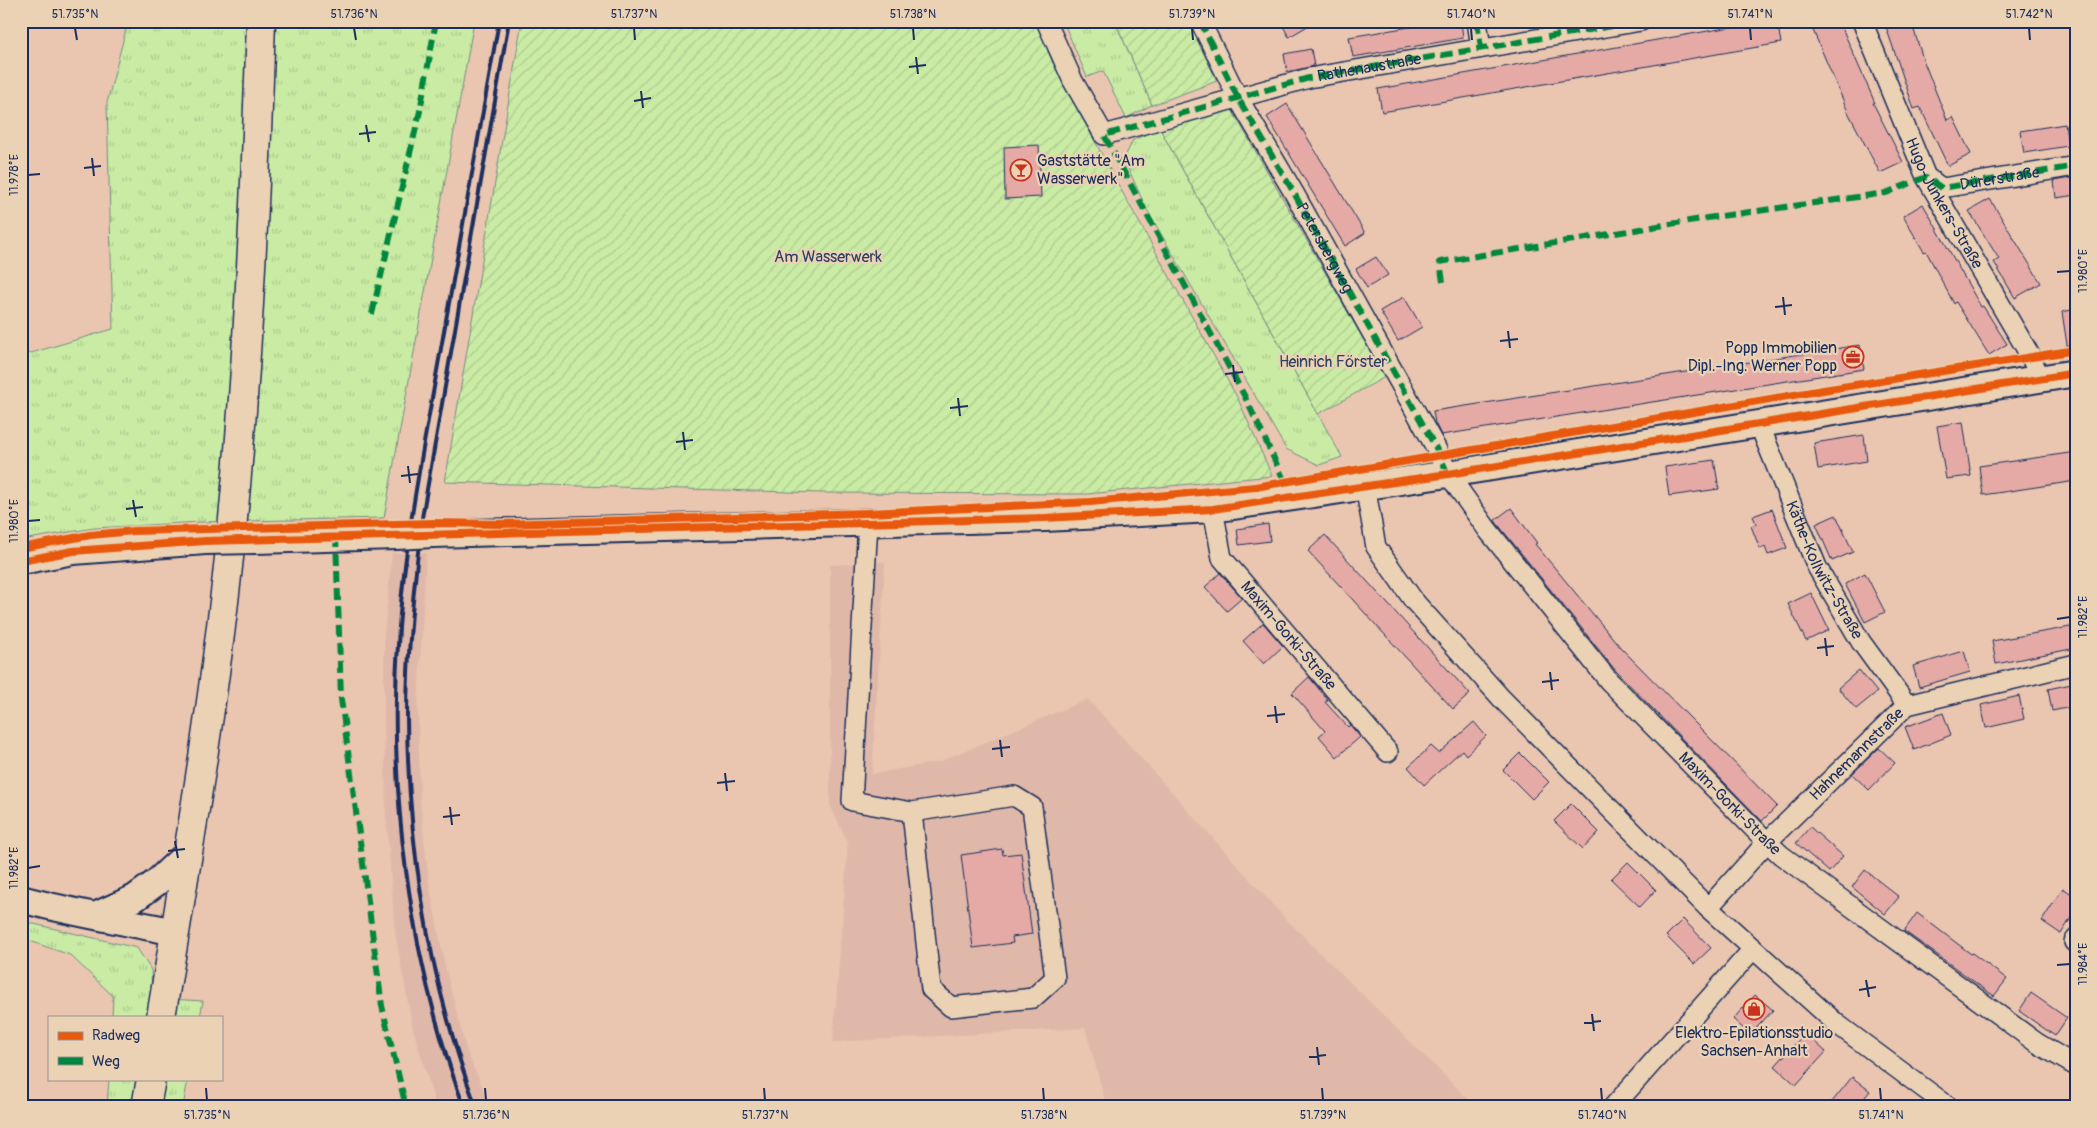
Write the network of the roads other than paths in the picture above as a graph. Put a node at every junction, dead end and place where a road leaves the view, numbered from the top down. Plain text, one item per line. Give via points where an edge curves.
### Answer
1 (261, 21) edge
2 (1046, 21) edge
3 (1200, 21) edge
4 (1477, 21) edge
5 (1641, 21) edge
6 (1862, 21) edge
7 (1481, 48) junction
8 (1238, 98) junction
9 (2076, 166) edge
10 (1926, 176) junction
11 (2076, 373) edge
12 (2040, 379) junction
13 (1759, 424) junction
14 (1448, 474) junction
15 (1365, 486) junction
16 (1213, 509) junction
17 (868, 523) junction
18 (21, 561) edge
19 (2076, 664) edge
20 (1908, 705) junction
21 (1388, 752) dead end
22 (912, 812) junction
23 (1767, 842) junction
24 (187, 854) junction
25 (21, 900) edge
26 (1708, 908) junction
27 (97, 915) junction
28 (175, 932) junction
29 (1753, 949) junction
30 (161, 1016) edge
31 (2076, 1066) edge
32 (151, 1080) edge
33 (146, 1107) edge
34 (1612, 1107) edge
35 (1949, 1107) edge

1 - 24 main road via 253,266 237,476 213,686
2 - 8 street, Rathenaustraße via 1073,81 1104,135
3 - 8 street, Petersbergweg
4 - 7 street
5 - 7 street, Rathenaustraße
6 - 10 street, Hugo-Junkers-Straße
7 - 8 street, Rathenaustraße via 1309,78
8 - 14 street, Petersbergweg via 1313,226
9 - 10 street, Dürerstraße via 1942,188
10 - 12 street, Hugo-Junkers-Straße via 2031,357
11 - 12 street
12 - 13 street
13 - 14 street
13 - 20 street, Käthe-Kollwitz-Straße via 1817,567 1861,642
14 - 15 street
14 - 23 street, Maxim-Gorki-Straße via 1609,681
15 - 16 street
15 - 26 street via 1376,547 1414,601 1502,699
16 - 17 street
16 - 21 street, Maxim-Gorki-Straße via 1222,558
17 - 18 street, bridge via 205,541 73,551
17 - 22 street via 852,801
19 - 20 street, Hahnemannstraße
20 - 23 street, Hahnemannstraße
22 - 22 street via 1014,796 1032,807 1055,978 1033,998 951,1007 932,989
23 - 26 street, Hahnemannstraße
23 - 31 street, Maxim-Gorki-Straße via 2037,1043
24 - 27 street via 136,898
24 - 28 main road
25 - 27 street via 66,912
26 - 29 street
27 - 28 street
28 - 30 main road
29 - 34 street
29 - 35 street via 1837,1024
32 - 33 main road

